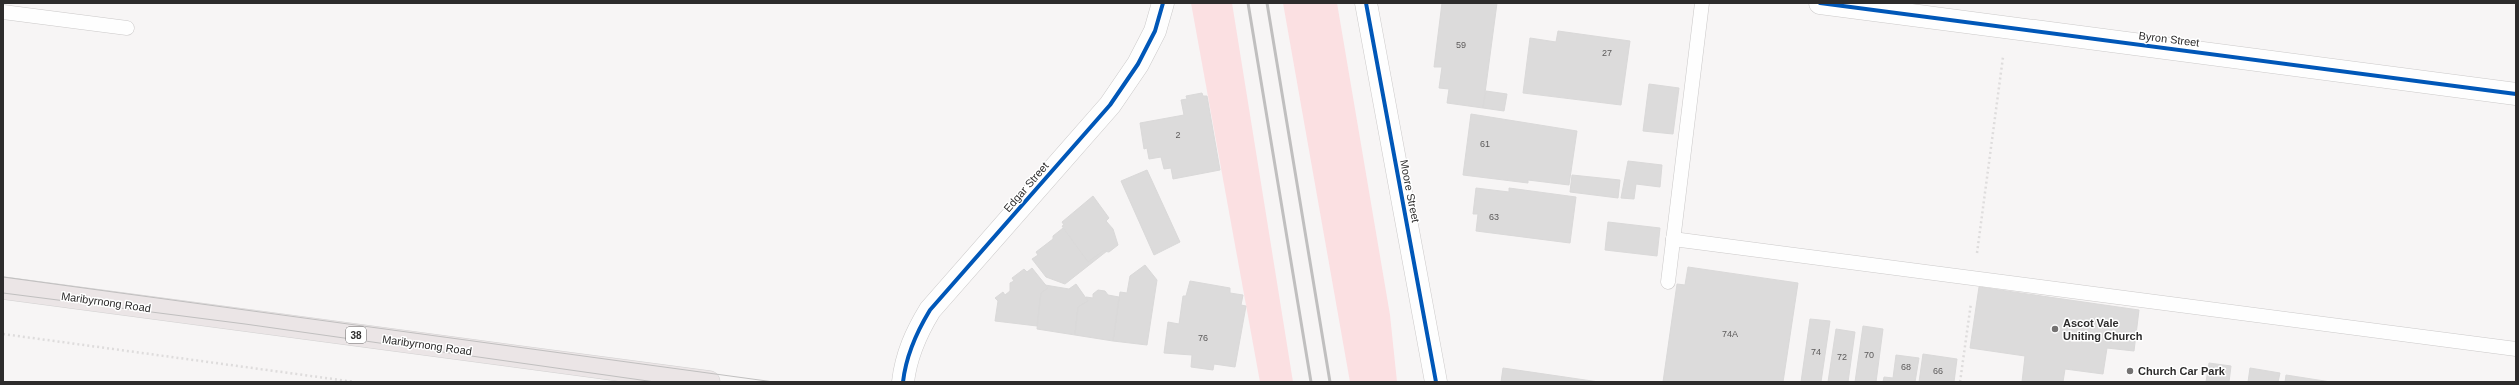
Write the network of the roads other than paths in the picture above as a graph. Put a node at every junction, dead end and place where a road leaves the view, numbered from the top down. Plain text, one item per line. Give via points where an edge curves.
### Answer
1 (1162, 3) edge
2 (1366, 3) edge
3 (1702, 3) edge
4 (1820, 3) edge
5 (3, 12) edge
6 (127, 28) dead end
7 (2516, 94) edge
8 (1674, 239) junction
9 (1668, 282) dead end
10 (3, 288) edge
11 (2516, 349) edge
12 (708, 382) edge
13 (903, 382) edge
14 (1436, 382) edge

1 - 13 street, Edgar Street via 1155,31 1138,64 1110,105 930,310 908,353
2 - 14 street, Moore Street
3 - 8 lane
4 - 7 street, Byron Street
5 - 6 lane
8 - 9 lane
8 - 11 lane
10 - 12 main road, Maribyrnong Road / 38

